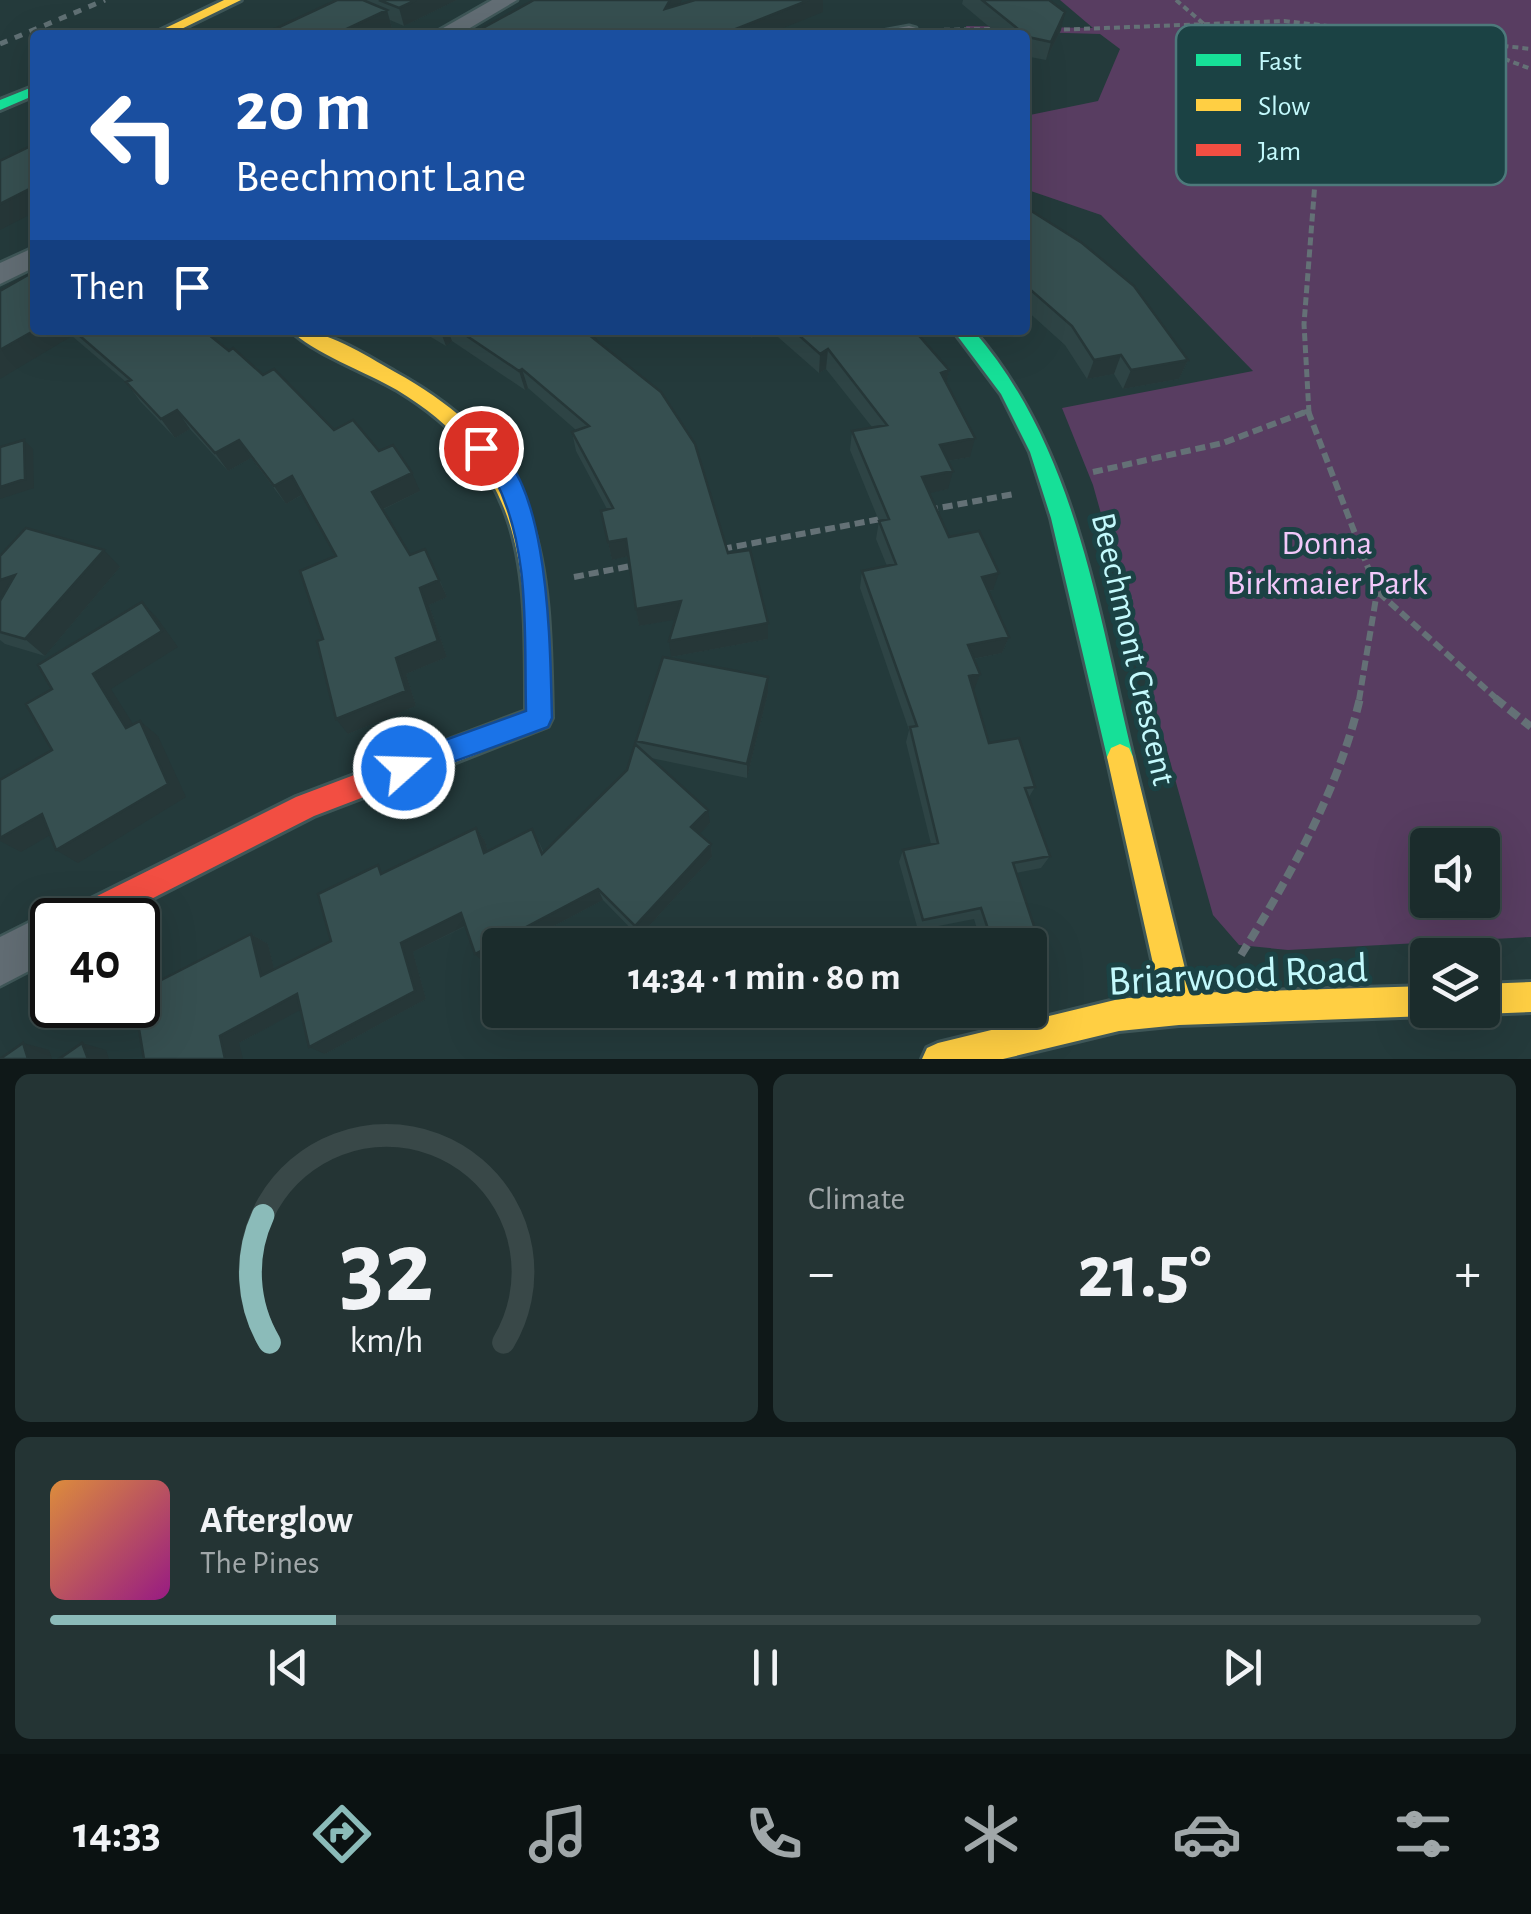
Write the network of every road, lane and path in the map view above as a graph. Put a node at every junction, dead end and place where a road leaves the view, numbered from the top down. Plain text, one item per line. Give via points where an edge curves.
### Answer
1 (236, 0) edge
2 (507, 0) edge
3 (1176, 0) edge
4 (1205, 25) joint
5 (1333, 25) edge
6 (1176, 26) edge
7 (960, 28) dead end
8 (1003, 29) edge
9 (1040, 29) edge
10 (169, 30) edge
11 (451, 30) edge
12 (1506, 47) edge
13 (1531, 49) edge
14 (1506, 59) edge
15 (1531, 69) edge
16 (30, 92) edge
17 (0, 106) edge
18 (1317, 185) edge
19 (30, 259) edge
20 (0, 275) edge
21 (309, 335) edge
22 (967, 335) edge
23 (1308, 410) junction
24 (1055, 483) junction
25 (910, 514) edge
26 (891, 517) edge
27 (718, 550) edge
28 (641, 564) edge
29 (564, 579) dead end
30 (1377, 591) junction
31 (1531, 728) edge
32 (123, 898) edge
33 (30, 946) edge
34 (0, 962) edge
35 (1531, 997) edge
36 (1500, 998) edge
37 (1410, 1003) edge
38 (1179, 1008) junction
39 (1252, 1010) junction
40 (938, 1059) edge

1 - 10 street
2 - 11 street
3 - 4 path
4 - 5 path
6 - 9 path
7 - 8 path
12 - 13 path
14 - 15 path
16 - 17 street
18 - 23 path via 1304,324
19 - 20 street
21 - 32 street via 460,424 502,471 527,530 539,718 306,806
22 - 24 street, Beechmont Crescent via 1022,403
23 - 24 path via 1222,443
23 - 30 path
24 - 25 path
24 - 38 street, Beechmont Crescent
26 - 27 path
28 - 29 path
30 - 31 path
30 - 39 path via 1352,733 1288,878 1240,956
33 - 34 street
35 - 36 street
37 - 39 street, Briarwood Road
38 - 39 street, Briarwood Road
38 - 40 street, Briarwood Road via 1120,1015

